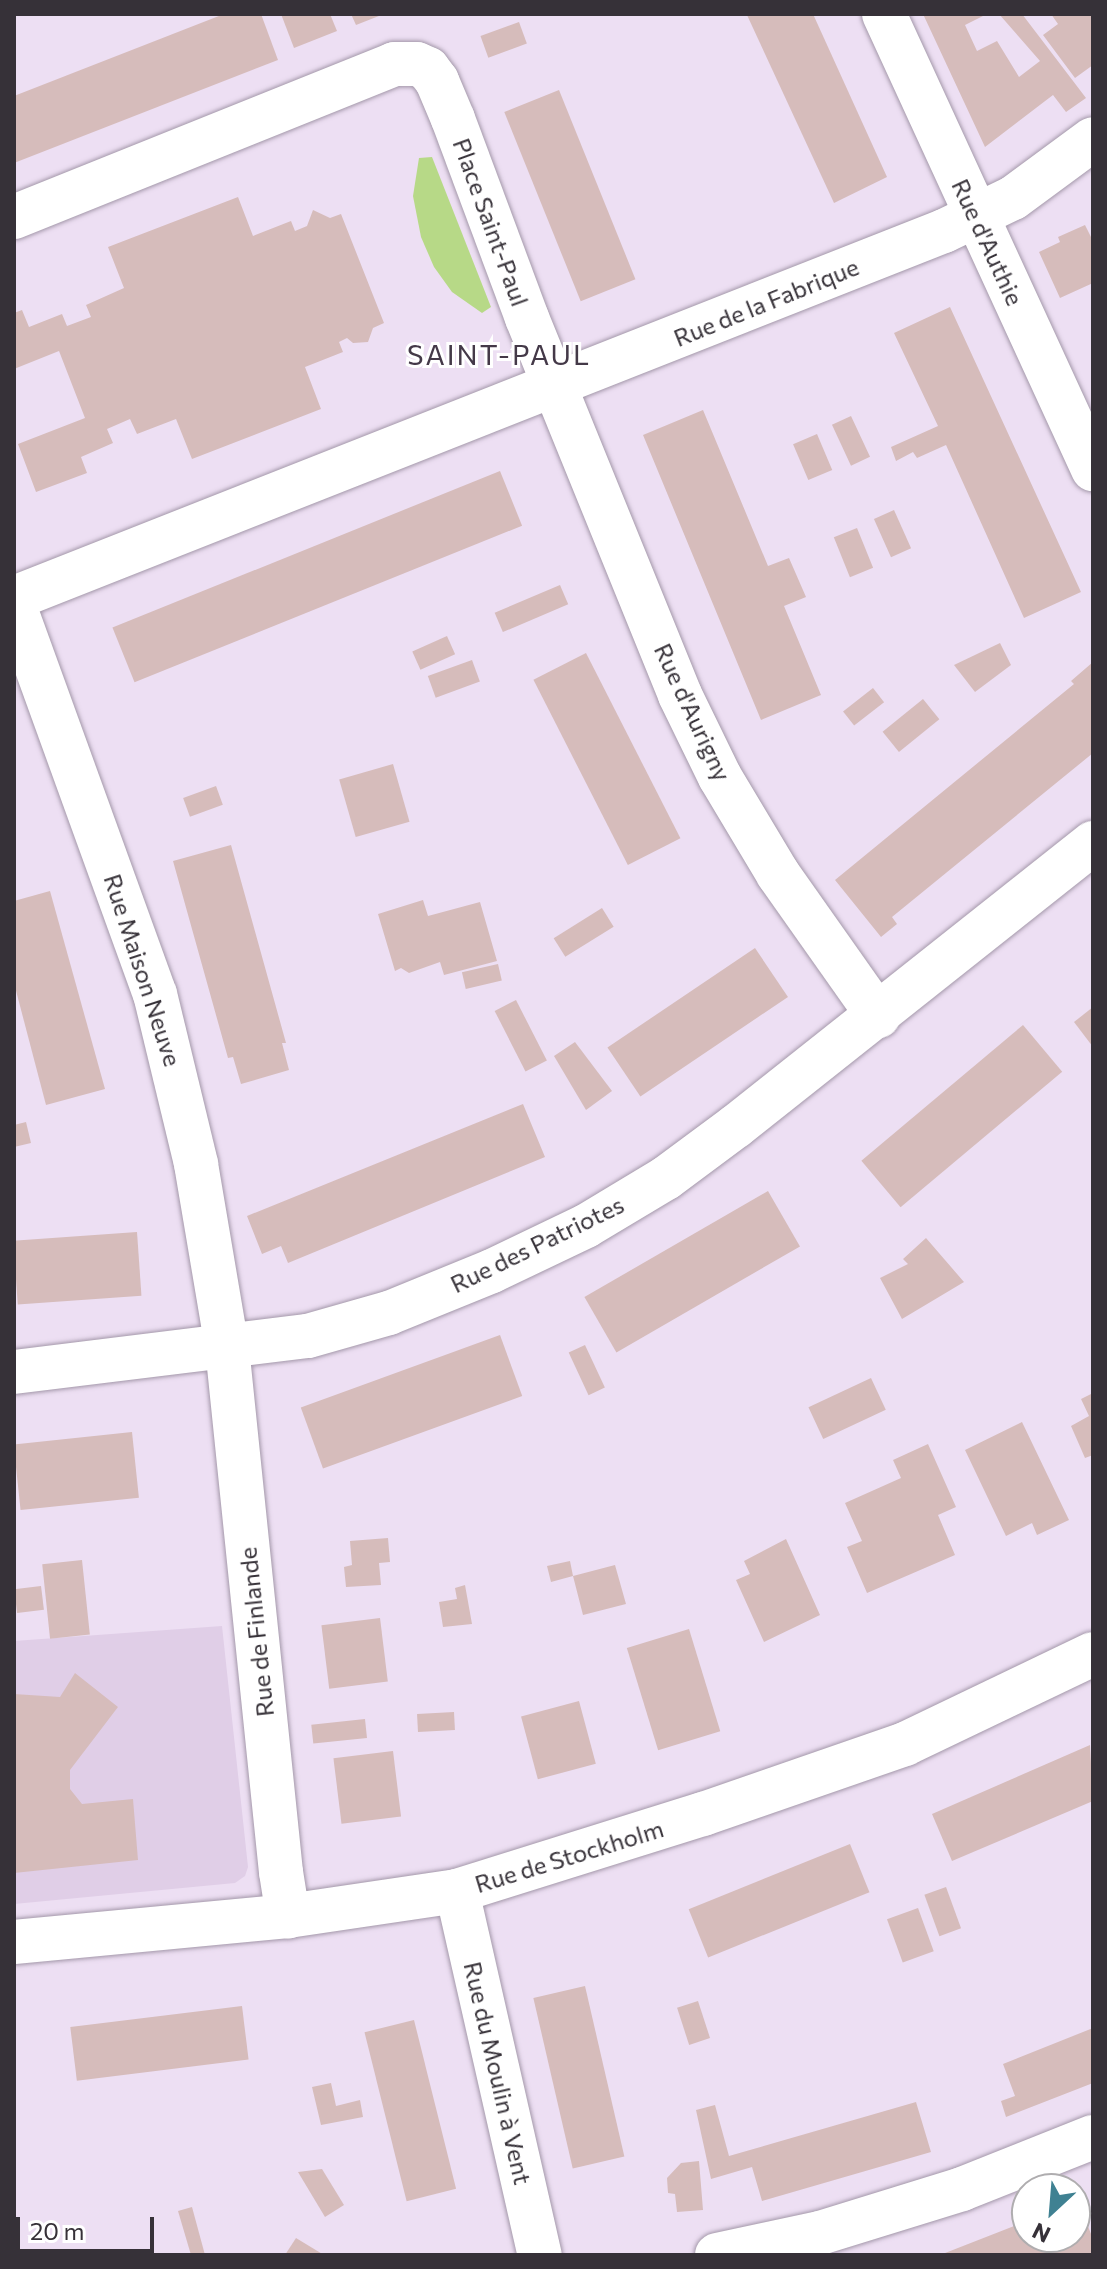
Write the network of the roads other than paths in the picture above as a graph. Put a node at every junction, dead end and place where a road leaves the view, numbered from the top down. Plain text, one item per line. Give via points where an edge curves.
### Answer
1 (884, 14) edge
2 (1093, 139) edge
3 (977, 216) junction
4 (14, 217) edge
5 (555, 384) junction
6 (1093, 469) edge
7 (14, 598) edge
8 (14, 605) edge
9 (1093, 843) edge
10 (878, 1016) junction
11 (227, 1347) junction
12 (14, 1372) edge
13 (1093, 1654) edge
14 (457, 1891) junction
15 (288, 1916) junction
16 (14, 1942) edge
17 (1093, 2137) edge
18 (540, 2255) edge
19 (717, 2255) edge

1 - 3 street, Rue d'Authie
2 - 3 street, Rue de la Fabrique via 1013,198
3 - 5 street, Rue de la Fabrique
3 - 6 street, Rue d'Authie
4 - 5 street, Place Saint-Paul via 394,64 417,64 437,81
5 - 7 street
5 - 10 street, Rue d'Aurigny via 680,695 720,777 778,874
8 - 11 street, Rue Maison Neuve via 155,994 196,1164
9 - 10 street, Rue des Patriotes
10 - 11 street, Rue des Patriotes via 666,1178 586,1226 389,1313 308,1336
11 - 12 street, Rue des Patriotes
11 - 15 street, Rue de Finlande
13 - 14 street, Rue de Stockholm via 905,1744
14 - 15 street, Rue de Stockholm
14 - 18 street, Rue du Moulin à Vent
15 - 16 street, Rue de Stockholm
17 - 19 street via 962,2189 820,2233

